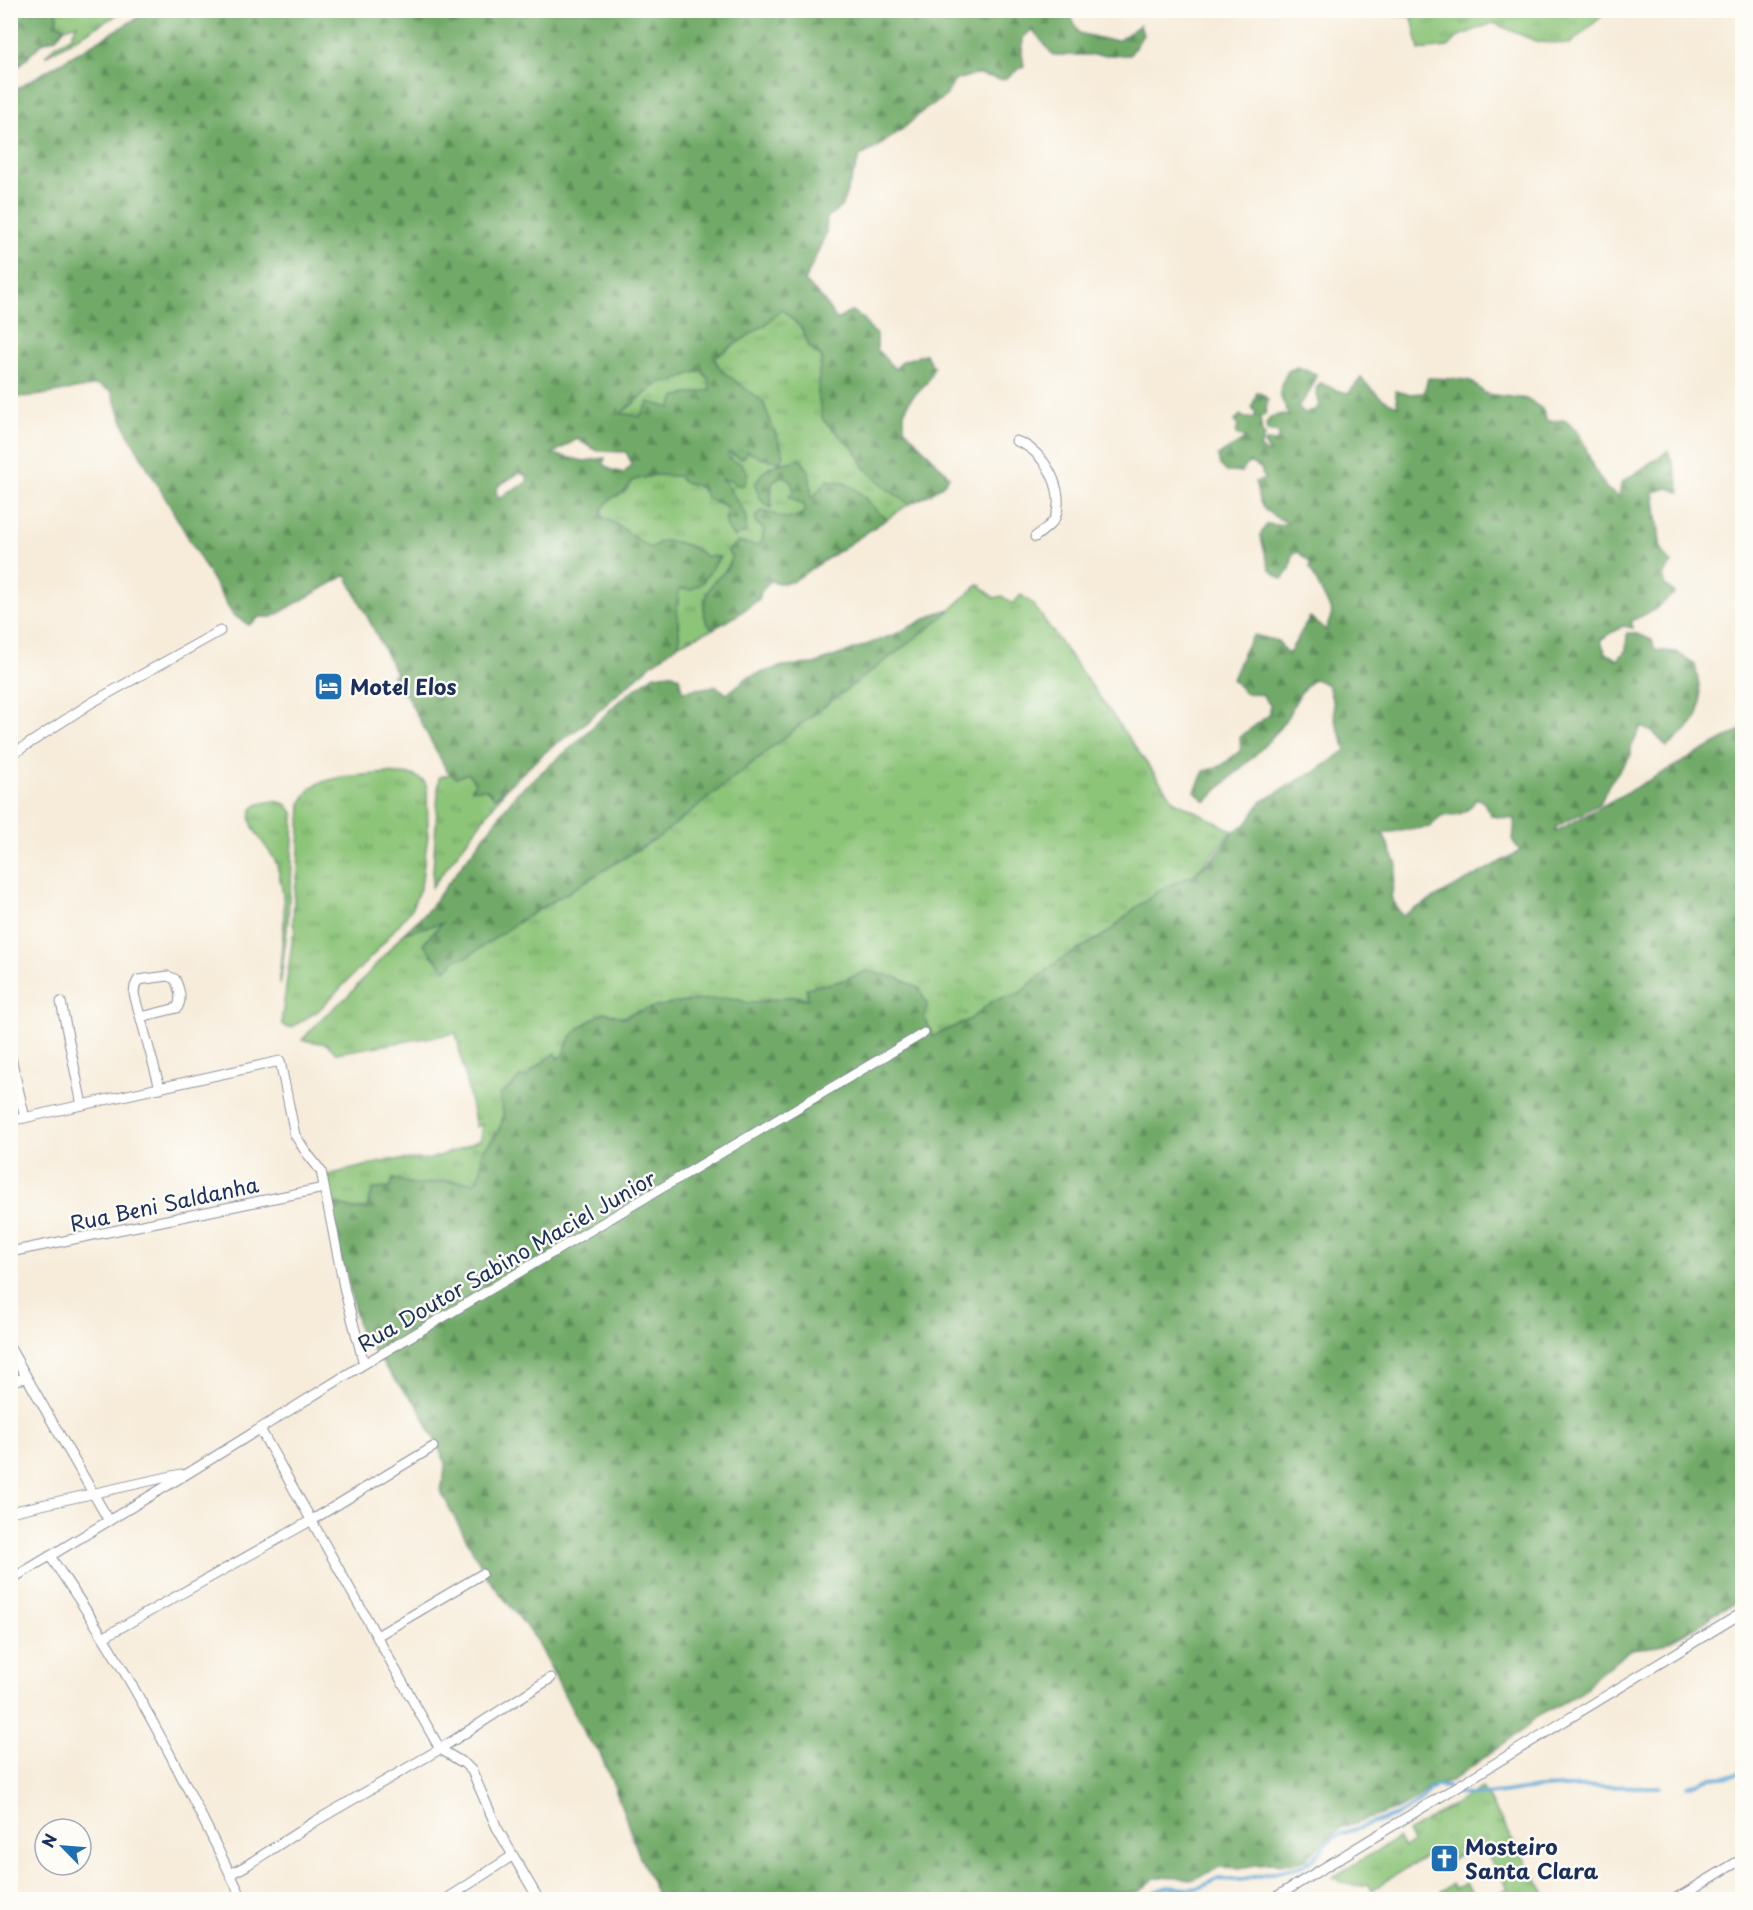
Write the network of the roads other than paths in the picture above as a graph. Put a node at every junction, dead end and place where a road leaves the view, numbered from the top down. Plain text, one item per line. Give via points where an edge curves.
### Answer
1 (1016, 441) dead end
2 (1035, 537) dead end
3 (220, 631) dead end
4 (10, 756) edge
5 (61, 1002) dead end
6 (141, 1017) junction
7 (924, 1033) dead end
8 (10, 1053) edge
9 (160, 1088) junction
10 (82, 1105) junction
11 (25, 1118) junction
12 (10, 1121) edge
13 (324, 1188) junction
14 (10, 1252) edge
15 (10, 1348) edge
16 (364, 1364) junction
17 (27, 1378) junction
18 (10, 1381) edge
19 (260, 1430) junction
20 (433, 1447) dead end
21 (190, 1472) junction
22 (92, 1494) junction
23 (10, 1512) edge
24 (312, 1520) junction
25 (109, 1521) junction
26 (50, 1556) junction
27 (482, 1574) dead end
28 (10, 1580) edge
29 (1743, 1613) edge
30 (377, 1636) junction
31 (104, 1637) junction
32 (551, 1677) dead end
33 (440, 1749) junction
34 (512, 1856) junction
35 (1743, 1859) edge
36 (231, 1874) junction
37 (243, 1899) edge
38 (445, 1899) edge
39 (539, 1899) edge
40 (1271, 1899) edge
41 (1674, 1899) edge

1 - 2 street via 1026,444 1047,466 1057,494 1055,518
3 - 4 street via 91,703
5 - 10 street
6 - 6 street via 134,994 138,980 168,976 175,979 181,1002 177,1008
6 - 9 street
7 - 16 street, Rua Doutor Sabino Maciel Junior
8 - 11 street
9 - 10 street
9 - 13 street via 280,1061 295,1135 321,1171
10 - 11 street
11 - 12 street
13 - 14 street, Rua Beni Saldanha
13 - 16 street
15 - 17 street
16 - 19 street, Rua Doutor Sabino Maciel Junior
17 - 18 street
17 - 22 street
19 - 21 street, Rua Doutor Sabino Maciel Junior
19 - 24 street
20 - 24 street
21 - 22 street
21 - 25 street, Rua Doutor Sabino Maciel Junior
22 - 23 street
22 - 25 street
24 - 30 street
24 - 31 street
25 - 26 street, Rua Doutor Sabino Maciel Junior
26 - 28 street, Rua Doutor Sabino Maciel Junior
26 - 31 street
27 - 30 street
29 - 40 street
30 - 33 street
31 - 36 street
32 - 33 street
33 - 34 street via 472,1772
33 - 36 street
34 - 38 street
34 - 39 street
35 - 41 street
36 - 37 street

